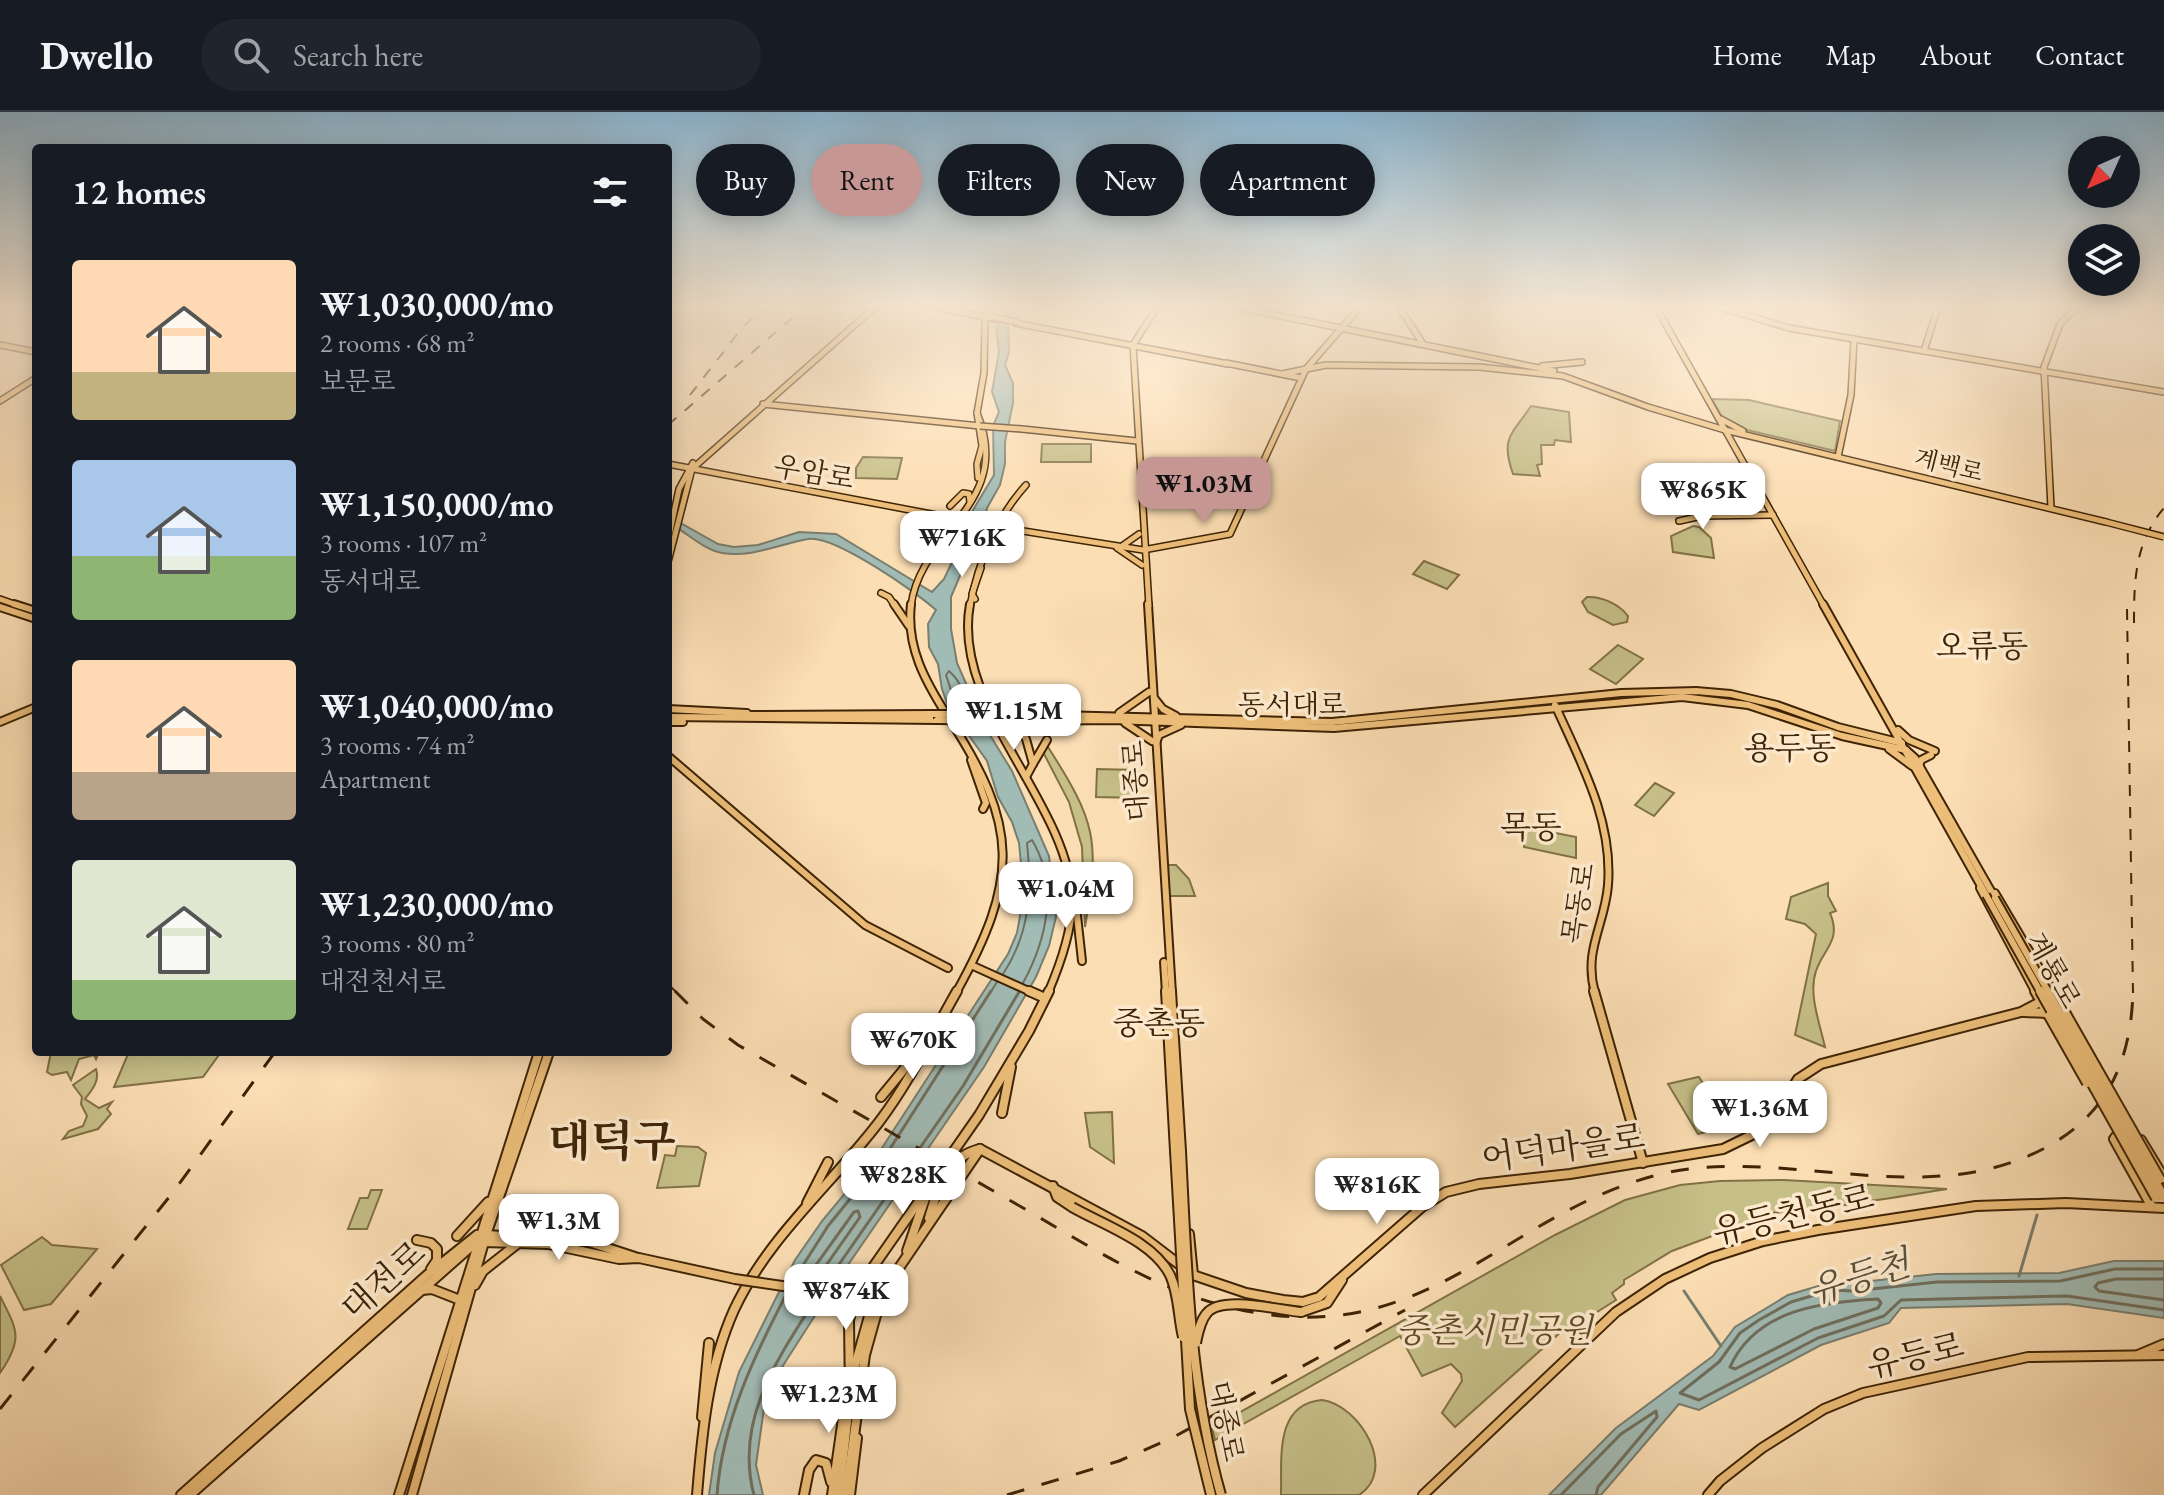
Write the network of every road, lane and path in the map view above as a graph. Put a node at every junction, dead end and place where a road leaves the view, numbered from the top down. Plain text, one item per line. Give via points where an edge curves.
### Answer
1 (2044, 371) edge
2 (795, 372) edge
3 (799, 372) edge
4 (984, 372) edge
5 (1132, 372) edge
6 (1269, 372) edge
7 (1294, 372) edge
8 (1305, 372) edge
9 (1526, 372) edge
10 (1556, 372) joint
11 (1693, 372) edge
12 (1852, 372) edge
13 (2047, 372) edge
14 (1282, 374) junction
15 (1563, 376) junction
16 (1301, 378) junction
17 (32, 379) edge
18 (1581, 381) junction
19 (1296, 390) junction
20 (2164, 393) edge
21 (0, 399) edge
22 (763, 404) junction
23 (977, 413) junction
24 (1718, 416) junction
25 (1691, 420) junction
26 (978, 426) junction
27 (1725, 430) junction
28 (1761, 439) junction
29 (1136, 440) junction
30 (1735, 448) junction
31 (1838, 457) junction
32 (699, 459) junction
33 (672, 465) edge
34 (672, 465) edge
35 (672, 466) edge
36 (689, 468) junction
37 (706, 472) junction
38 (686, 479) junction
39 (978, 483) junction
40 (1026, 485) dead end
41 (970, 502) junction
42 (950, 506) dead end
43 (2051, 508) junction
44 (1773, 515) junction
45 (1679, 521) dead end
46 (673, 531) joint
47 (1141, 535) junction
48 (2164, 537) edge
49 (672, 538) edge
50 (1114, 546) junction
51 (1167, 548) junction
52 (1141, 550) junction
53 (983, 552) junction
54 (1143, 565) junction
55 (881, 593) dead end
56 (0, 599) edge
57 (975, 599) dead end
58 (0, 607) edge
59 (32, 610) edge
60 (32, 618) edge
61 (909, 626) junction
62 (1150, 691) junction
63 (1555, 704) junction
64 (32, 709) edge
65 (672, 713) edge
66 (672, 713) edge
67 (755, 716) junction
68 (935, 717) junction
69 (1113, 718) junction
70 (1180, 718) junction
71 (1152, 719) junction
72 (0, 722) edge
73 (1186, 723) junction
74 (1021, 724) junction
75 (1893, 724) junction
76 (1872, 736) junction
77 (961, 737) junction
78 (1047, 740) dead end
79 (1902, 743) junction
80 (1153, 744) junction
81 (1878, 744) junction
82 (1906, 750) junction
83 (672, 759) edge
84 (1033, 764) junction
85 (1916, 766) junction
86 (1026, 777) junction
87 (983, 809) dead end
88 (1983, 884) junction
89 (1072, 890) junction
90 (1082, 961) dead end
91 (971, 965) junction
92 (948, 968) dead end
93 (1045, 998) junction
94 (2040, 1002) junction
95 (2021, 1012) junction
96 (2048, 1015) junction
97 (924, 1046) junction
98 (538, 1056) edge
99 (548, 1056) edge
100 (1013, 1060) junction
101 (881, 1097) dead end
102 (1002, 1113) dead end
103 (1178, 1148) junction
104 (980, 1149) junction
105 (828, 1162) dead end
106 (1643, 1163) junction
107 (2162, 1178) edge
108 (931, 1183) junction
109 (1053, 1186) junction
110 (497, 1197) junction
111 (2160, 1205) edge
112 (804, 1210) junction
113 (927, 1225) junction
114 (457, 1236) dead end
115 (481, 1239) junction
116 (521, 1239) junction
117 (417, 1240) dead end
118 (905, 1258) junction
119 (1178, 1263) junction
120 (427, 1275) junction
121 (1193, 1275) junction
122 (1343, 1277) junction
123 (422, 1290) junction
124 (464, 1298) junction
125 (876, 1301) junction
126 (709, 1343) dead end
127 (2164, 1344) edge
128 (1190, 1350) junction
129 (2137, 1355) junction
130 (2164, 1355) edge
131 (851, 1378) junction
132 (832, 1490) edge
133 (697, 1494) edge
134 (181, 1495) edge
135 (190, 1495) edge
136 (399, 1495) edge
137 (412, 1495) edge
138 (804, 1495) edge
139 (839, 1495) edge
140 (848, 1495) edge
141 (1211, 1495) edge
142 (1221, 1495) edge
143 (1423, 1495) edge
144 (1708, 1495) edge

1 - 43 main road
2 - 32 main road
3 - 22 main road
4 - 23 main road
5 - 29 main road, 대종로
6 - 14 main road
7 - 14 main road
8 - 16 main road
9 - 15 main road
10 - 15 main road
10 - 18 main road
11 - 24 main road, 계룡로
12 - 31 main road
13 - 20 main road
14 - 16 main road
14 - 19 main road
15 - 18 main road
16 - 19 main road
17 - 21 main road
18 - 25 main road
19 - 51 main road via 1230,534
22 - 26 main road
22 - 32 main road
23 - 26 main road
23 - 39 main road via 988,448
24 - 25 main road via 1712,423
24 - 27 main road, 계룡로
24 - 28 main road
25 - 27 main road, 계백로
25 - 30 main road via 1722,434
26 - 29 main road, bridge
26 - 39 main road
27 - 28 main road, 계백로
27 - 30 main road, 계룡로
28 - 30 main road via 1741,438
28 - 31 main road, 계백로
29 - 47 main road, 대종로
30 - 44 main road, 계룡로
31 - 43 main road, 계백로
32 - 33 main road
32 - 36 main road
32 - 37 main road
34 - 36 main road, 우암로
35 - 38 main road
36 - 37 main road, 우암로
36 - 38 main road
37 - 38 main road
37 - 50 main road, 우암로, bridge
38 - 46 main road
39 - 41 main road
40 - 53 main road
41 - 42 main road via 969,494 963,493
41 - 61 main road via 922,577
43 - 48 main road, 계백로, bridge
44 - 45 main road
44 - 75 main road, 계룡로
46 - 49 main road
47 - 50 main road
47 - 51 main road via 1152,545
47 - 52 main road, 대종로
50 - 52 main road, 우암로
50 - 54 main road
51 - 52 main road, 우암로
51 - 54 main road
52 - 54 main road, 대종로
53 - 57 main road
53 - 86 main road via 966,609 978,681
54 - 62 main road, 대종로
55 - 61 main road
56 - 59 main road
58 - 60 main road
61 - 77 main road via 924,678
62 - 69 main road
62 - 70 main road via 1156,703
62 - 71 main road, 대종로
63 - 70 main road, 동서대로 via 1332,722
63 - 73 main road, 동서대로 via 1334,728
63 - 76 main road, 동서대로 via 1655,691 1709,692 1777,705
63 - 81 main road, 동서대로 via 1715,698 1757,705
63 - 106 main road, 목동로 via 1607,836 1608,887 1591,949 1591,979
64 - 72 main road
65 - 67 main road
66 - 67 main road
67 - 68 main road, 동서대로
68 - 69 main road, 동서대로, bridge
68 - 74 main road, 동서대로, bridge
69 - 71 main road, 동서대로
69 - 74 main road, 동서대로
69 - 80 main road
70 - 71 main road, 동서대로
71 - 73 main road, 동서대로
71 - 80 main road, 대종로
73 - 80 main road via 1159,735
74 - 84 main road
75 - 76 main road
75 - 79 main road, 계룡로
75 - 85 main road via 1933,753
76 - 79 main road, 동서대로
77 - 87 main road via 986,803
77 - 91 main road via 993,800 1003,838 998,903
78 - 84 main road
79 - 82 main road, 계룡로
80 - 103 main road, 대종로
81 - 82 main road, 동서대로
81 - 85 main road
82 - 85 main road, 계룡로
83 - 92 main road via 865,925
84 - 86 main road
85 - 88 main road, 계룡로
86 - 89 main road via 1061,852
88 - 94 main road via 1980,893
88 - 107 main road, bridge via 1998,897
88 - 111 main road, 계룡로, bridge
89 - 90 main road via 1082,922
89 - 93 main road via 1063,951
91 - 93 main road
91 - 97 main road
93 - 100 main road
94 - 95 main road, 어덕마을로
94 - 96 main road
95 - 96 main road
95 - 106 main road, 어덕마을로 via 1821,1064 1798,1079 1774,1118 1741,1142
96 - 111 main road, bridge
97 - 101 main road
97 - 112 main road via 878,1124
98 - 110 main road, 대전로
99 - 110 main road, 대전로
100 - 102 main road
100 - 108 main road
103 - 119 main road via 1172,1167
103 - 121 main road
103 - 128 main road, 대종로, bridge
104 - 109 main road, 어덕마을로
104 - 113 main road
104 - 113 main road via 961,1155 945,1174
105 - 112 main road
106 - 122 main road, 어덕마을로 via 1446,1192
107 - 111 main road via 2136,1135 2121,1130 2114,1135
108 - 118 main road
108 - 131 main road via 852,1301
109 - 119 main road, 어덕마을로 via 1142,1236
109 - 128 main road, bridge via 1057,1197 1165,1267
110 - 114 main road
110 - 115 main road, 대전로
110 - 116 main road via 501,1214
111 - 143 main road, 유등천동로 via 1962,1207 1763,1241 1710,1258 1665,1279 1616,1312
112 - 133 main road via 766,1255 727,1328 712,1382
113 - 118 main road
115 - 116 main road
115 - 120 main road, 대전로
115 - 123 main road, 대전로
115 - 124 main road
116 - 124 main road via 483,1271
116 - 125 main road, bridge
117 - 120 main road via 437,1249
118 - 125 main road
119 - 121 main road, 어덕마을로
120 - 134 main road, 대전로
121 - 122 main road, 어덕마을로 via 1246,1293 1303,1302 1319,1297
122 - 128 main road, bridge via 1335,1298 1314,1310 1218,1304 1201,1318
123 - 124 main road
123 - 135 main road, 대전로
124 - 136 main road
124 - 137 main road
125 - 131 main road via 864,1323
125 - 140 main road
126 - 133 main road
127 - 129 main road
128 - 141 main road, 대종로, bridge via 1190,1409
128 - 142 main road, 대종로, bridge via 1208,1456
129 - 130 main road, 유등로
129 - 144 main road, 유등로 via 2028,1357 1863,1393 1824,1409 1762,1448
131 - 132 main road
131 - 139 main road
132 - 138 main road via 826,1463 816,1460

